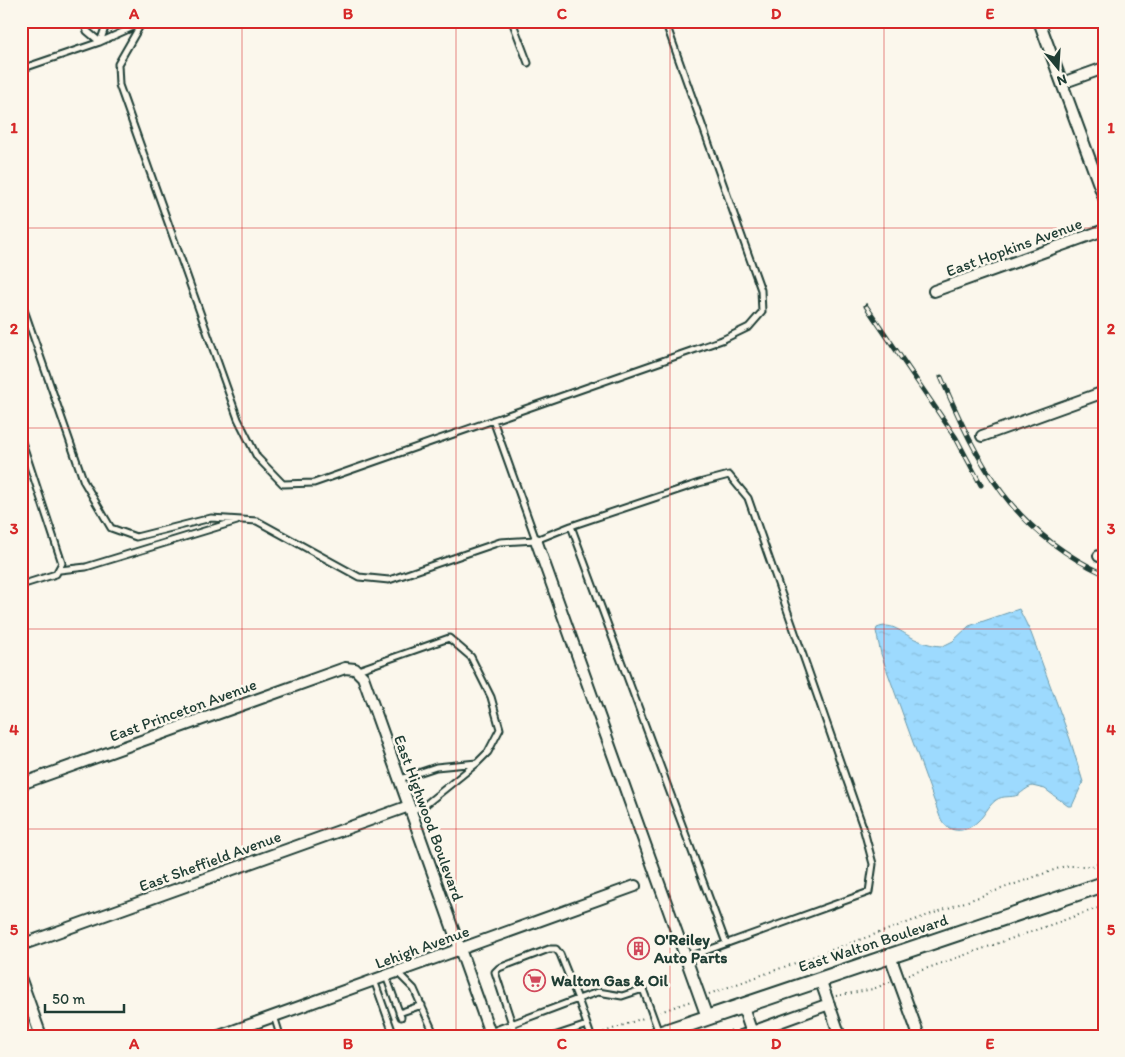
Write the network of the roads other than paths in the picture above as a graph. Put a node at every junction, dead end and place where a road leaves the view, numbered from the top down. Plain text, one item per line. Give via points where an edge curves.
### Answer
1 (83, 21) edge
2 (104, 21) edge
3 (149, 21) edge
4 (512, 21) edge
5 (665, 21) edge
6 (1039, 21) edge
7 (141, 24) junction
8 (100, 42) junction
9 (528, 63) dead end
10 (1104, 68) edge
11 (21, 69) edge
12 (1062, 83) junction
13 (1104, 198) edge
14 (1104, 230) edge
15 (934, 292) dead end
16 (21, 301) edge
17 (1104, 392) edge
18 (493, 420) junction
19 (982, 436) dead end
20 (21, 439) edge
21 (240, 520) junction
22 (571, 526) junction
23 (536, 540) junction
24 (60, 570) junction
25 (21, 585) edge
26 (356, 670) junction
27 (477, 763) junction
28 (400, 780) junction
29 (21, 784) edge
30 (410, 808) junction
31 (1104, 884) edge
32 (635, 886) dead end
33 (726, 943) junction
34 (21, 946) edge
35 (460, 949) junction
36 (890, 956) junction
37 (686, 958) junction
38 (397, 971) junction
39 (386, 976) junction
40 (820, 979) junction
41 (21, 980) edge
42 (374, 980) junction
43 (578, 999) junction
44 (828, 1001) junction
45 (742, 1004) junction
46 (422, 1005) junction
47 (274, 1016) junction
48 (707, 1017) junction
49 (511, 1024) junction
50 (587, 1025) junction
51 (751, 1030) edge
52 (490, 1034) edge
53 (226, 1035) edge
54 (657, 1035) edge
55 (41, 1036) edge
56 (278, 1036) edge
57 (394, 1036) edge
58 (435, 1036) edge
59 (516, 1036) edge
60 (554, 1036) edge
61 (591, 1036) edge
62 (741, 1036) edge
63 (840, 1036) edge
64 (919, 1036) edge

1 - 8 lane via 87,32
2 - 8 lane via 106,25
3 - 7 lane
4 - 9 lane
5 - 18 lane via 761,290 762,312 750,327 722,340
6 - 12 street
7 - 8 lane
7 - 18 lane via 118,64 119,85 238,419 257,457 283,484 314,483
8 - 11 lane
10 - 12 street
12 - 13 street
14 - 15 street, East Hopkins Avenue
16 - 21 lane via 84,482 111,528 136,537 211,518
17 - 19 street
18 - 23 lane
20 - 24 lane via 60,554
21 - 23 lane via 257,521 359,577 389,580 500,542
21 - 24 lane via 86,567
22 - 23 lane
22 - 33 lane
22 - 33 lane via 729,475 748,498 864,827 873,864 869,892
23 - 37 street
24 - 25 lane
26 - 27 lane via 449,638 471,657 491,697 500,729 488,752
26 - 28 street, East Highwood Boulevard via 363,677
26 - 29 street, East Princeton Avenue via 345,668
27 - 28 lane via 436,767
27 - 30 lane via 426,806
28 - 30 street, East Highwood Boulevard
30 - 34 street, East Sheffield Avenue
30 - 35 street, East Highwood Boulevard
31 - 36 main road, East Walton Boulevard
32 - 35 street, Lehigh Avenue
33 - 37 lane
35 - 38 street, Lehigh Avenue
35 - 52 street, East Highwood Boulevard
36 - 40 main road, East Walton Boulevard
36 - 64 street
37 - 48 street
38 - 39 street, Lehigh Avenue
38 - 46 lane via 414,989
39 - 42 street, Lehigh Avenue
39 - 46 lane via 400,1015
40 - 44 street
40 - 45 main road, East Walton Boulevard
41 - 55 street
42 - 47 street, Lehigh Avenue
42 - 57 lane
43 - 49 lane
43 - 49 lane via 560,954 556,949 541,952 496,972
43 - 50 lane
43 - 54 lane via 598,992 622,996 643,989
44 - 51 street
44 - 63 street
45 - 48 main road, East Walton Boulevard
45 - 51 street
46 - 58 lane
47 - 53 street, Lehigh Avenue
47 - 56 lane
48 - 54 main road, East Walton Boulevard
49 - 52 lane
49 - 59 lane
50 - 60 lane
50 - 61 lane
51 - 62 street

